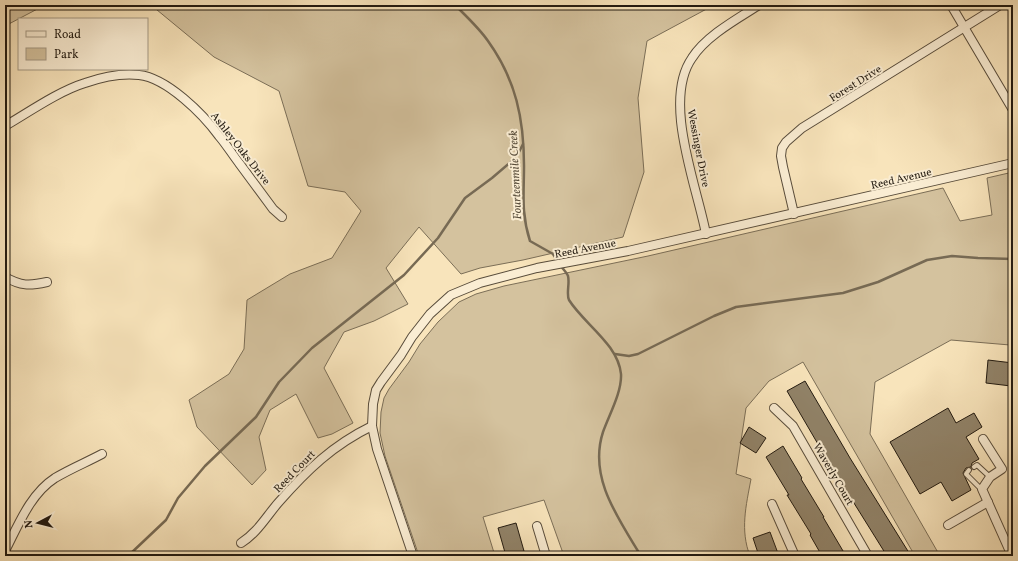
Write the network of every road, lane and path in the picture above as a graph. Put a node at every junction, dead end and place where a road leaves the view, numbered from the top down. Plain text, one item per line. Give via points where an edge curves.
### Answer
1 (759, 5) edge
2 (951, 5) edge
3 (1000, 5) edge
4 (964, 27) junction
5 (1013, 110) edge
6 (5, 126) edge
7 (1013, 163) edge
8 (794, 214) junction
9 (282, 217) dead end
10 (706, 234) junction
11 (5, 277) edge
12 (47, 282) dead end
13 (774, 408) dead end
14 (372, 426) junction
15 (983, 439) dead end
16 (102, 454) dead end
17 (974, 467) dead end
18 (969, 470) dead end
19 (990, 477) junction
20 (982, 489) junction
21 (988, 502) junction
22 (772, 504) dead end
23 (948, 525) dead end
24 (537, 526) dead end
25 (241, 543) dead end
26 (5, 551) edge
27 (413, 556) edge
28 (546, 556) edge
29 (795, 556) edge
30 (868, 556) edge
31 (1012, 556) edge

1 - 10 street, Wessinger Drive via 722,29 697,51 691,58 682,83 682,128
2 - 4 street
3 - 4 street, Forest Drive
4 - 5 street
4 - 8 street, Forest Drive via 802,128 786,142 782,148 782,162
6 - 9 street, Ashley Oaks Drive via 71,88 85,83 120,75 148,77 177,93 205,119 273,209
7 - 8 street, Reed Avenue
8 - 10 street, Reed Avenue
10 - 14 street, Reed Avenue via 538,268 468,287 445,299 419,327 376,390
11 - 12 street via 30,286
13 - 30 street, Waverly Court via 793,426
14 - 25 street, Reed Court via 339,444 313,466 274,508 262,525
14 - 27 street, Reed Avenue via 377,449
15 - 19 street via 1002,468
16 - 26 street via 54,479 41,490 27,509
17 - 19 lane via 977,465
18 - 20 lane via 966,474
19 - 20 street
20 - 21 street
21 - 23 street
21 - 31 street
22 - 29 street
24 - 28 street

